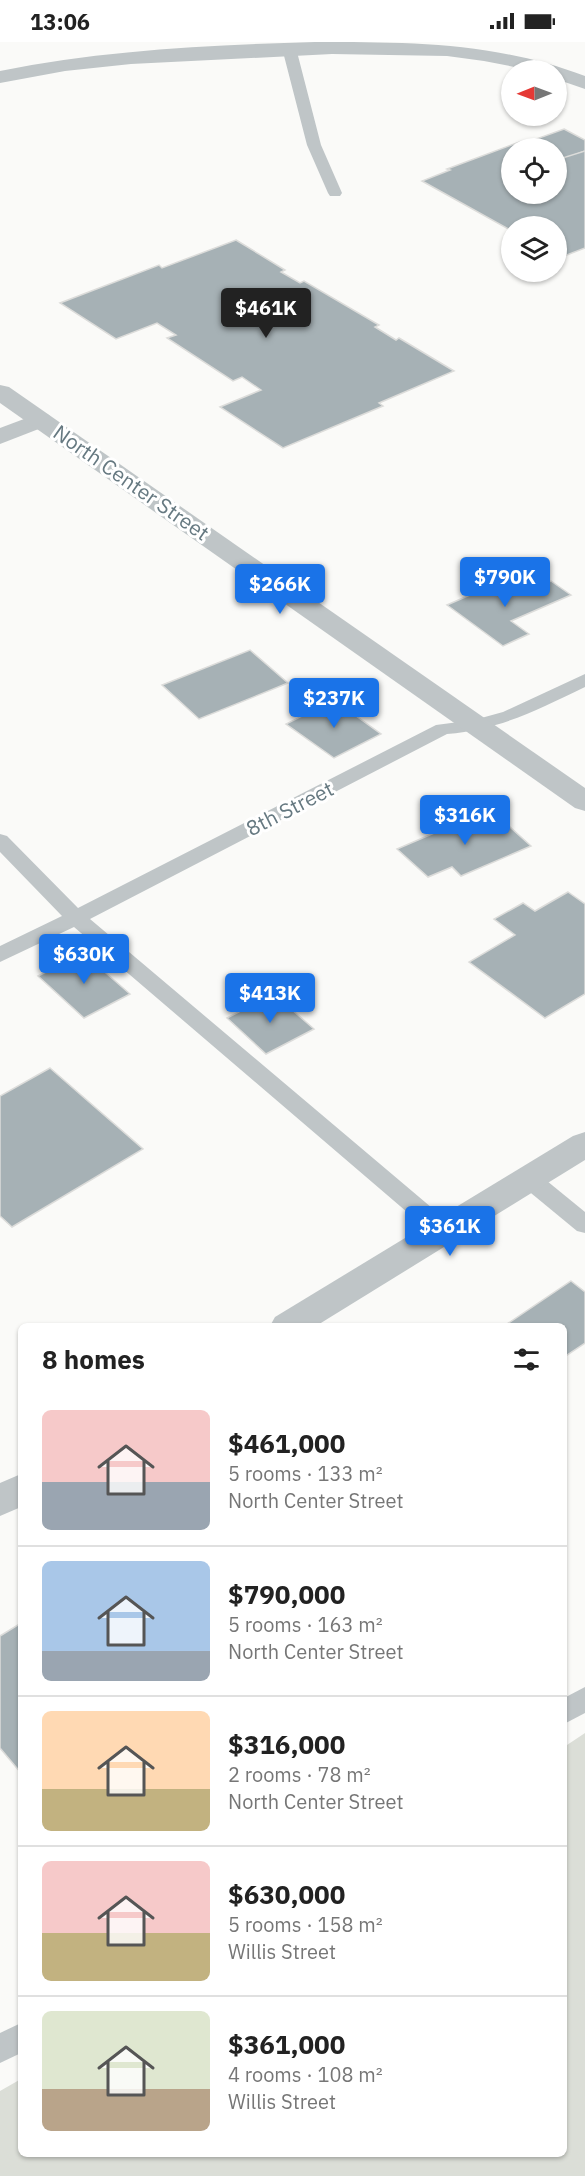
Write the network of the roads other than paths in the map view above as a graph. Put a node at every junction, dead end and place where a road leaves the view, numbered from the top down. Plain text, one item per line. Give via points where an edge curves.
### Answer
1 (289, 48) junction
2 (511, 60) edge
3 (567, 76) edge
4 (0, 78) edge
5 (585, 83) edge
6 (335, 193) dead end
7 (0, 392) edge
8 (40, 420) junction
9 (0, 437) edge
10 (585, 680) edge
11 (476, 726) junction
12 (585, 802) edge
13 (0, 840) edge
14 (76, 918) junction
15 (0, 955) edge
16 (585, 1144) edge
17 (528, 1178) junction
18 (585, 1225) edge
19 (443, 1230) junction
20 (293, 1323) edge
21 (18, 1491) edge
22 (0, 1501) edge
23 (585, 1699) edge
24 (567, 1710) edge
25 (18, 2039) edge
26 (0, 2049) edge

1 - 2 street via 412,48
1 - 4 street via 85,61
1 - 6 lane via 314,146
3 - 5 street
7 - 8 street, North Center Street
8 - 9 street
8 - 11 street, North Center Street
10 - 11 lane, 8th Street via 510,716
11 - 12 street, North Center Street
11 - 14 lane, 8th Street via 443,729
13 - 14 lane
14 - 15 lane, 8th Street
14 - 19 lane
16 - 17 street
17 - 18 lane
17 - 19 street
19 - 20 street
21 - 22 street
23 - 24 lane
25 - 26 lane

